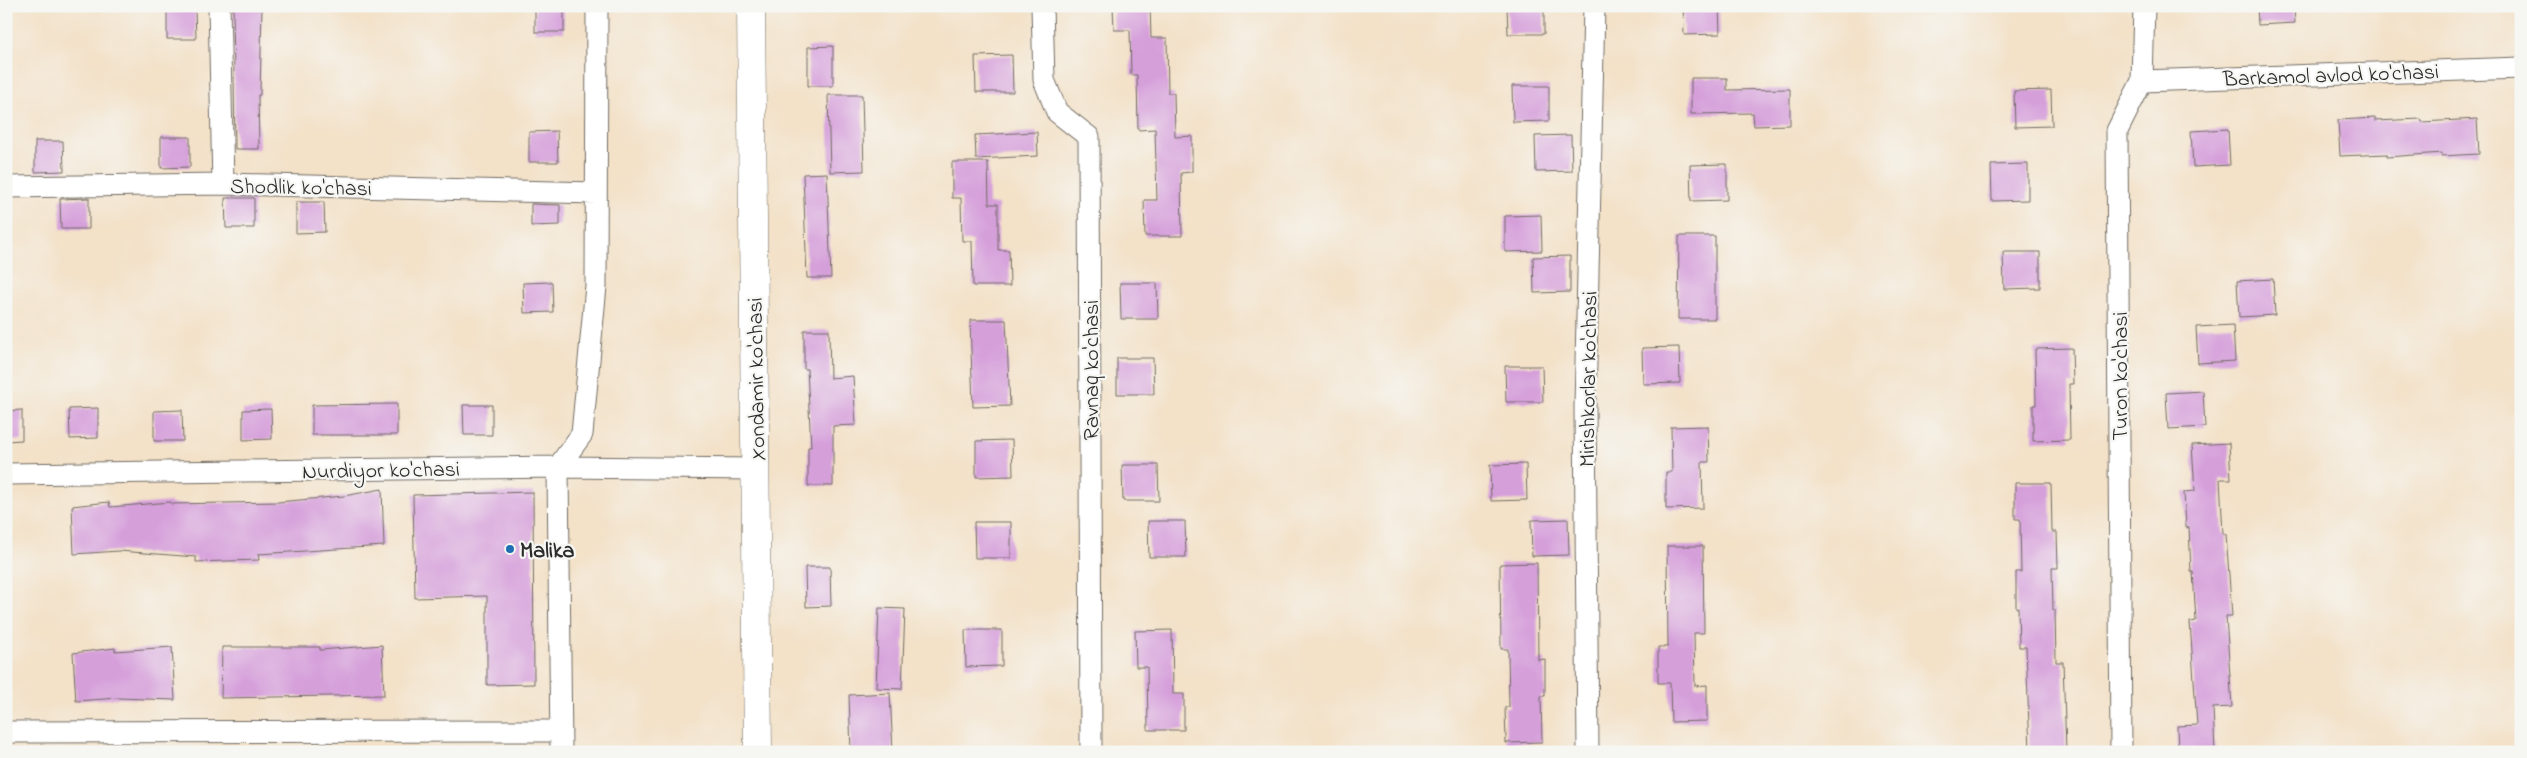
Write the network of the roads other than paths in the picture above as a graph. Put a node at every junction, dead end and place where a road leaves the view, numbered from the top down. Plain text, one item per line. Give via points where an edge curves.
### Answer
1 (219, 6) edge
2 (597, 6) edge
3 (751, 6) edge
4 (1042, 6) edge
5 (1594, 6) edge
6 (2144, 6) edge
7 (2521, 68) edge
8 (2142, 81) junction
9 (223, 184) junction
10 (6, 187) edge
11 (596, 193) junction
12 (558, 467) junction
13 (756, 469) junction
14 (6, 474) edge
15 (6, 732) edge
16 (561, 741) edge
17 (758, 752) edge
18 (1091, 752) edge
19 (1588, 752) edge
20 (2121, 752) edge

1 - 9 street
2 - 11 street
3 - 13 main road, Xondamir ko'chasi
4 - 18 street, Ravnaq ko'chasi via 1044,80 1057,112 1089,137
5 - 19 street, Mirishkorlar ko'chasi via 1585,407
6 - 8 street, Turon ko'chasi
7 - 8 street, Barkamol avlod ko'chasi
8 - 20 street, Turon ko'chasi via 2117,131
9 - 10 street, Shodlik ko'chasi
9 - 11 street, Shodlik ko'chasi
11 - 12 street via 596,286 582,434
12 - 13 street, Nurdiyor ko'chasi
12 - 14 street, Nurdiyor ko'chasi
12 - 16 street
13 - 17 main road, Xondamir ko'chasi
15 - 16 street

